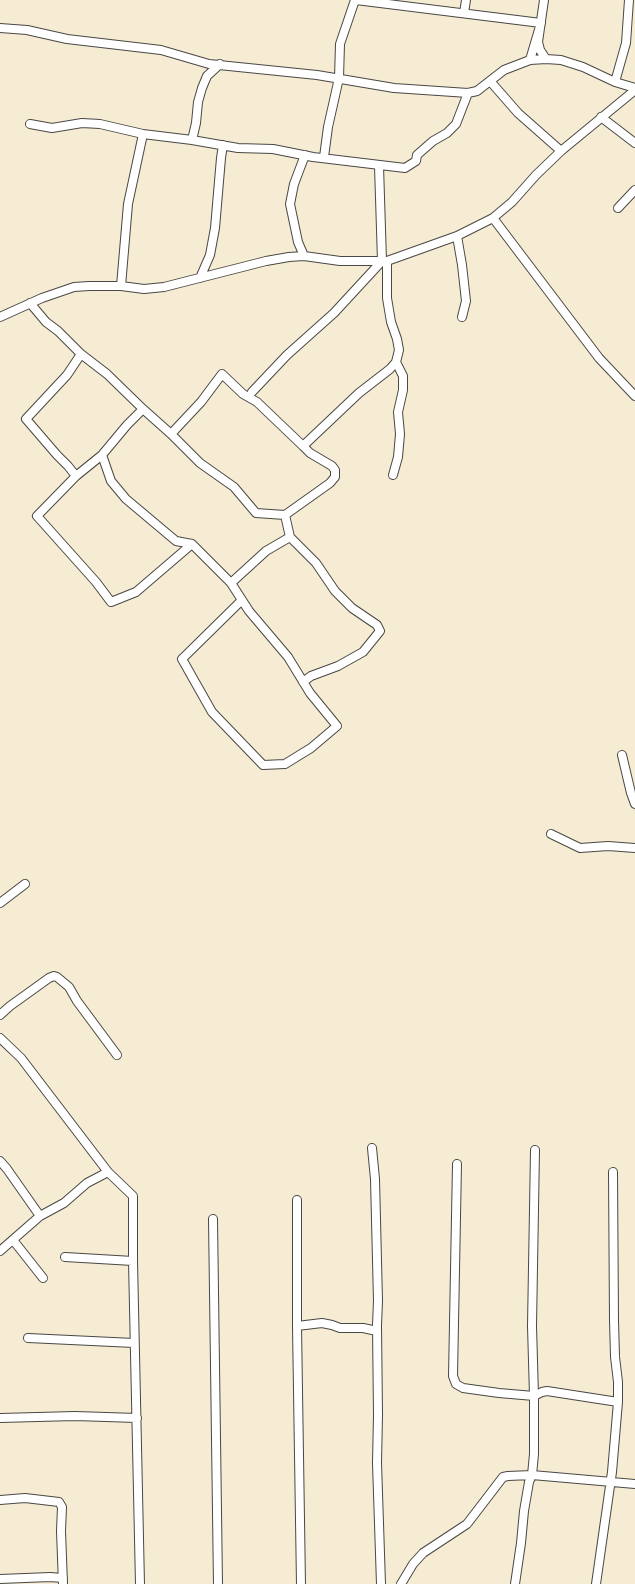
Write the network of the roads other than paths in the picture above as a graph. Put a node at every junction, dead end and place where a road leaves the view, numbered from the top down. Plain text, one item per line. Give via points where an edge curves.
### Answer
1 (355, 0) edge
2 (466, 0) edge
3 (544, 0) edge
4 (629, 0) edge
5 (378, 2) edge
6 (464, 13) junction
7 (541, 23) junction
8 (0, 28) edge
9 (546, 59) junction
10 (530, 60) junction
11 (220, 64) junction
12 (339, 78) junction
13 (490, 81) junction
14 (615, 82) junction
15 (635, 89) edge
16 (468, 93) junction
17 (601, 117) junction
18 (30, 124) dead end
19 (143, 134) junction
20 (192, 140) junction
21 (635, 143) edge
22 (224, 145) junction
23 (561, 151) junction
24 (305, 156) junction
25 (324, 157) junction
26 (379, 166) junction
27 (635, 190) edge
28 (618, 208) dead end
29 (493, 218) junction
30 (456, 236) junction
31 (304, 256) junction
32 (385, 261) junction
33 (200, 278) junction
34 (121, 286) junction
35 (30, 303) junction
36 (0, 316) edge
37 (462, 316) dead end
38 (81, 354) junction
39 (396, 362) junction
40 (252, 392) dead end
41 (635, 396) edge
42 (143, 409) junction
43 (171, 434) junction
44 (303, 446) junction
45 (102, 455) junction
46 (393, 475) dead end
47 (76, 476) junction
48 (285, 515) junction
49 (290, 537) junction
50 (192, 544) junction
51 (231, 583) junction
52 (242, 600) junction
53 (303, 682) junction
54 (622, 755) dead end
55 (635, 804) edge
56 (551, 834) dead end
57 (635, 848) edge
58 (25, 884) dead end
59 (0, 903) edge
60 (0, 1015) edge
61 (0, 1038) edge
62 (117, 1055) dead end
63 (372, 1148) dead end
64 (535, 1150) dead end
65 (0, 1161) edge
66 (457, 1164) dead end
67 (108, 1172) junction
68 (613, 1172) dead end
69 (297, 1200) dead end
70 (40, 1216) junction
71 (213, 1218) dead end
72 (13, 1240) junction
73 (0, 1251) edge
74 (65, 1257) dead end
75 (133, 1261) junction
76 (43, 1278) dead end
77 (297, 1326) junction
78 (377, 1331) junction
79 (28, 1338) dead end
80 (134, 1343) junction
81 (534, 1396) junction
82 (618, 1402) junction
83 (0, 1418) edge
84 (137, 1418) junction
85 (532, 1475) junction
86 (610, 1481) junction
87 (635, 1484) edge
88 (0, 1500) edge
89 (0, 1579) edge
90 (63, 1581) edge
91 (140, 1584) edge
92 (218, 1584) edge
93 (301, 1584) edge
94 (381, 1584) edge
95 (400, 1584) edge
96 (515, 1584) edge
97 (596, 1584) edge

1 - 5 street
1 - 12 street via 340,44
2 - 6 street
3 - 7 street
4 - 14 street via 626,43
5 - 6 street
6 - 7 street
7 - 9 street via 538,42
7 - 10 street
8 - 11 street via 161,50 209,64
9 - 10 street
9 - 14 street via 562,60
10 - 13 street via 504,70
11 - 12 street
11 - 20 street via 207,76 202,88
12 - 16 street via 394,88
12 - 25 street
13 - 16 street via 477,91
13 - 23 street via 518,113
14 - 15 street
15 - 17 street
16 - 26 street via 456,124 417,155 412,165 405,168
17 - 21 street
17 - 23 street
18 - 19 street via 52,128 82,123 100,124
19 - 20 street
19 - 34 street via 128,204
20 - 22 street
22 - 24 street via 273,149
22 - 33 street via 218,179 213,241
23 - 29 street
24 - 25 street
24 - 31 street via 294,184 290,204 298,242
25 - 26 street
26 - 32 street
27 - 28 street
29 - 30 street
29 - 41 street via 599,358
30 - 32 street
30 - 37 street via 466,301
31 - 32 street via 340,261
31 - 33 street via 266,261
32 - 39 street via 387,298 399,350
32 - 40 street via 286,355
33 - 34 street via 164,287
34 - 35 street via 74,287
35 - 36 street
35 - 38 street via 46,322
38 - 42 street via 107,374
38 - 47 street via 67,375 26,418
39 - 44 street
39 - 46 street via 403,376 403,390 398,412 398,457
42 - 43 street
42 - 45 street
43 - 44 street via 201,402 222,374
43 - 48 street via 200,463 234,487 256,513
44 - 48 street via 332,466 335,477
45 - 47 street
45 - 50 street via 111,481 126,500 176,541
47 - 50 street via 37,516 111,602 136,592
48 - 49 street
49 - 51 street via 266,551
49 - 53 street via 316,562 335,591 352,608 377,625 380,631 363,652
50 - 51 street
51 - 52 street
52 - 53 street via 288,656
52 - 53 street via 182,659 212,712 263,765 285,764 337,726
54 - 55 street
56 - 57 street via 580,848
58 - 59 street
60 - 62 street via 49,978 57,977 69,987
61 - 67 street via 21,1058
63 - 78 street via 375,1179
64 - 81 street via 532,1326
65 - 70 street
66 - 81 street via 454,1380 463,1388
67 - 70 street via 86,1183 64,1203
67 - 75 street via 133,1196
68 - 82 street via 614,1320
69 - 77 street
70 - 72 street
71 - 92 street
72 - 73 street
72 - 76 street
74 - 75 street
75 - 80 street
77 - 78 street via 322,1324
77 - 93 street
78 - 94 street via 377,1463
79 - 80 street
80 - 84 street
81 - 82 street via 547,1391
81 - 85 street
82 - 86 street
83 - 84 street
84 - 91 street
85 - 86 street
85 - 95 street via 503,1477 467,1524 423,1552
85 - 96 street via 528,1482
86 - 87 street
86 - 97 street
88 - 90 street via 25,1498 59,1502 62,1507
89 - 90 street via 50,1577

